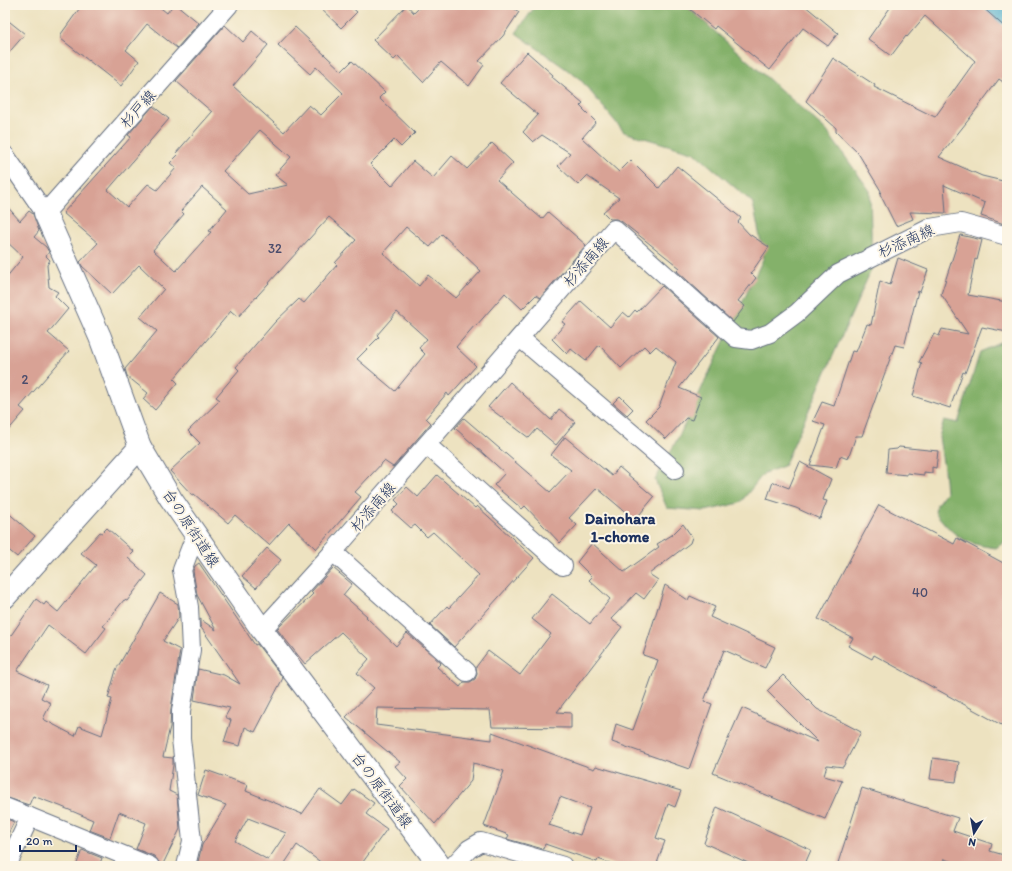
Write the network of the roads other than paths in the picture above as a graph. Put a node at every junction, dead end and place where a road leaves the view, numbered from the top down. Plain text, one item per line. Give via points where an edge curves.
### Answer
1 (229, 5) edge
2 (5, 155) edge
3 (45, 213) junction
4 (1007, 236) edge
5 (520, 338) junction
6 (427, 445) junction
7 (140, 447) junction
8 (675, 470) dead end
9 (195, 536) junction
10 (334, 552) junction
11 (563, 566) dead end
12 (5, 597) edge
13 (262, 630) junction
14 (467, 672) dead end
15 (5, 807) edge
16 (30, 817) junction
17 (7, 866) edge
18 (150, 866) edge
19 (186, 866) edge
20 (440, 866) edge
21 (453, 866) edge
22 (563, 866) edge

1 - 3 street, 杉戸線
2 - 3 street, 台の原街道線
3 - 7 street, 台の原街道線 via 100,337
4 - 5 street, 杉添南線 via 961,223 930,228 838,274 797,313 770,333 751,340 736,338 614,229
5 - 6 street, 杉添南線
5 - 8 street
6 - 10 street, 杉添南線
6 - 11 street
7 - 9 street, 台の原街道線
7 - 12 street
9 - 13 street, 台の原街道線
9 - 19 street via 182,570 189,607 191,650 181,711 181,738 192,841
10 - 13 street, 杉添南線
10 - 14 street
13 - 20 street, 台の原街道線
15 - 16 street
16 - 17 street
16 - 18 street
21 - 22 street via 469,849 481,842

